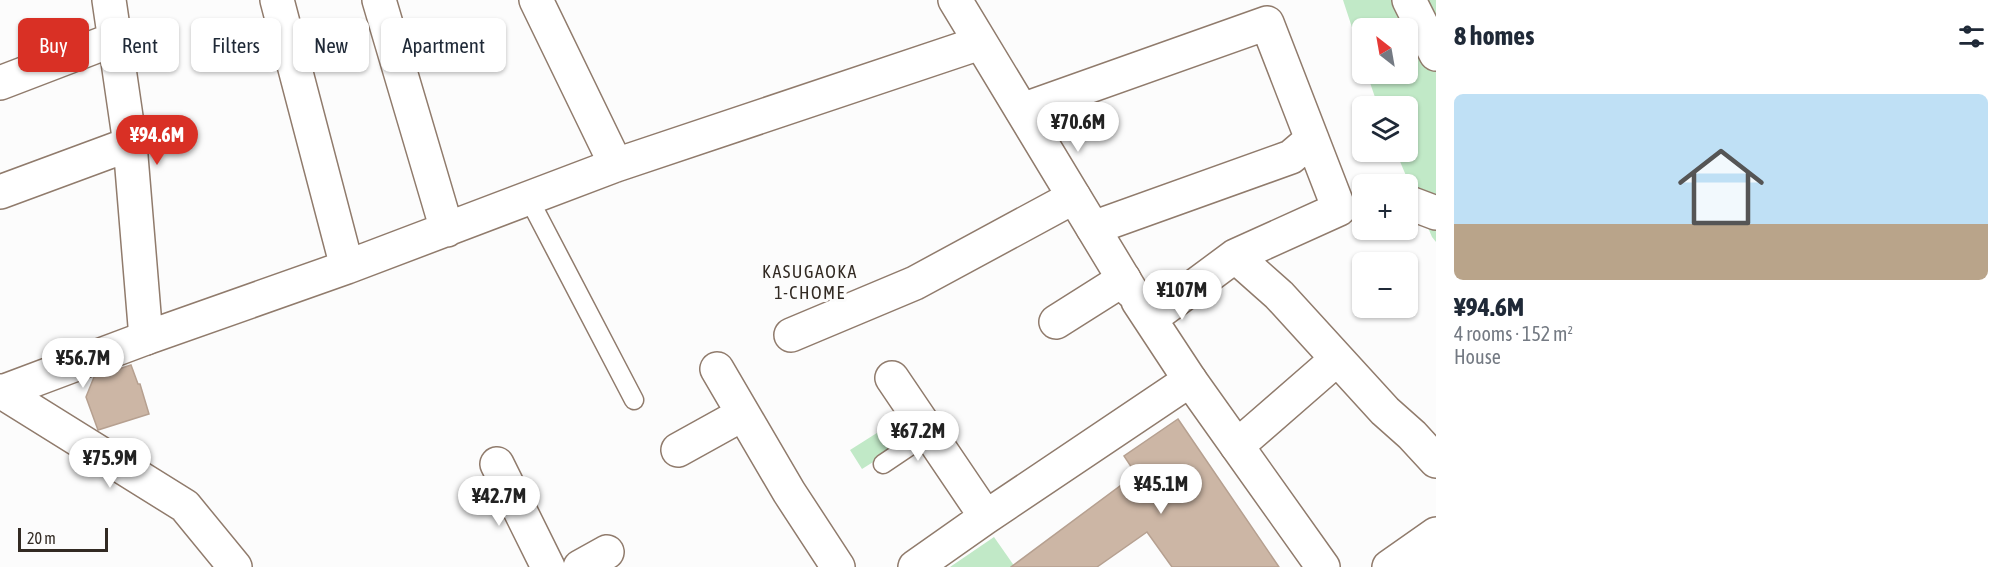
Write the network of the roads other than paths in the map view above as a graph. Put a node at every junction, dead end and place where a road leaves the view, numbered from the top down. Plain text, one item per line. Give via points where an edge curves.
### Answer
1 (109, 0) edge
2 (277, 0) edge
3 (379, 0) edge
4 (536, 0) edge
5 (955, 0) edge
6 (1409, 0) edge
7 (112, 18) edge
8 (980, 43) junction
9 (101, 44) edge
10 (1436, 54) edge
11 (120, 72) edge
12 (0, 83) edge
13 (1022, 110) junction
14 (1312, 139) junction
15 (130, 144) junction
16 (616, 165) junction
17 (0, 192) edge
18 (1074, 197) junction
19 (529, 199) junction
20 (1350, 206) edge
21 (1418, 206) edge
22 (1436, 213) edge
23 (1093, 228) junction
24 (447, 230) junction
25 (1235, 256) junction
26 (347, 267) junction
27 (1128, 285) junction
28 (1150, 319) junction
29 (1056, 322) dead end
30 (791, 335) dead end
31 (146, 339) junction
32 (1338, 359) junction
33 (717, 369) dead end
34 (892, 378) dead end
35 (1191, 380) junction
36 (1, 392) edge
37 (634, 400) dead end
38 (743, 414) junction
39 (929, 433) junction
40 (1237, 446) junction
41 (678, 450) dead end
42 (1436, 461) edge
43 (497, 464) dead end
44 (883, 464) dead end
45 (986, 517) junction
46 (1436, 534) edge
47 (1405, 565) edge
48 (235, 567) edge
49 (548, 567) edge
50 (838, 567) edge
51 (915, 567) edge
52 (1323, 567) edge

1 - 7 street
2 - 26 street
3 - 24 street
4 - 16 street
5 - 8 street
6 - 10 street
8 - 13 street
8 - 16 street
9 - 12 street
11 - 15 street
13 - 14 street via 1267,23
13 - 18 street
14 - 20 street
14 - 23 street via 1291,157
15 - 17 street
15 - 31 street
16 - 19 street
18 - 23 street
18 - 30 street via 915,283
19 - 24 street
19 - 37 lane
20 - 25 street
21 - 22 street
23 - 27 street
24 - 26 street
25 - 28 street
25 - 32 street via 1279,295
26 - 31 street
27 - 28 street
27 - 29 street
28 - 35 street
31 - 36 street
32 - 40 street
32 - 42 street
33 - 38 street
34 - 39 street
35 - 40 street
35 - 45 street
36 - 48 street via 185,506
38 - 41 street
38 - 50 street
39 - 44 lane
39 - 45 street
40 - 52 street
43 - 49 street
45 - 51 street
46 - 47 street

